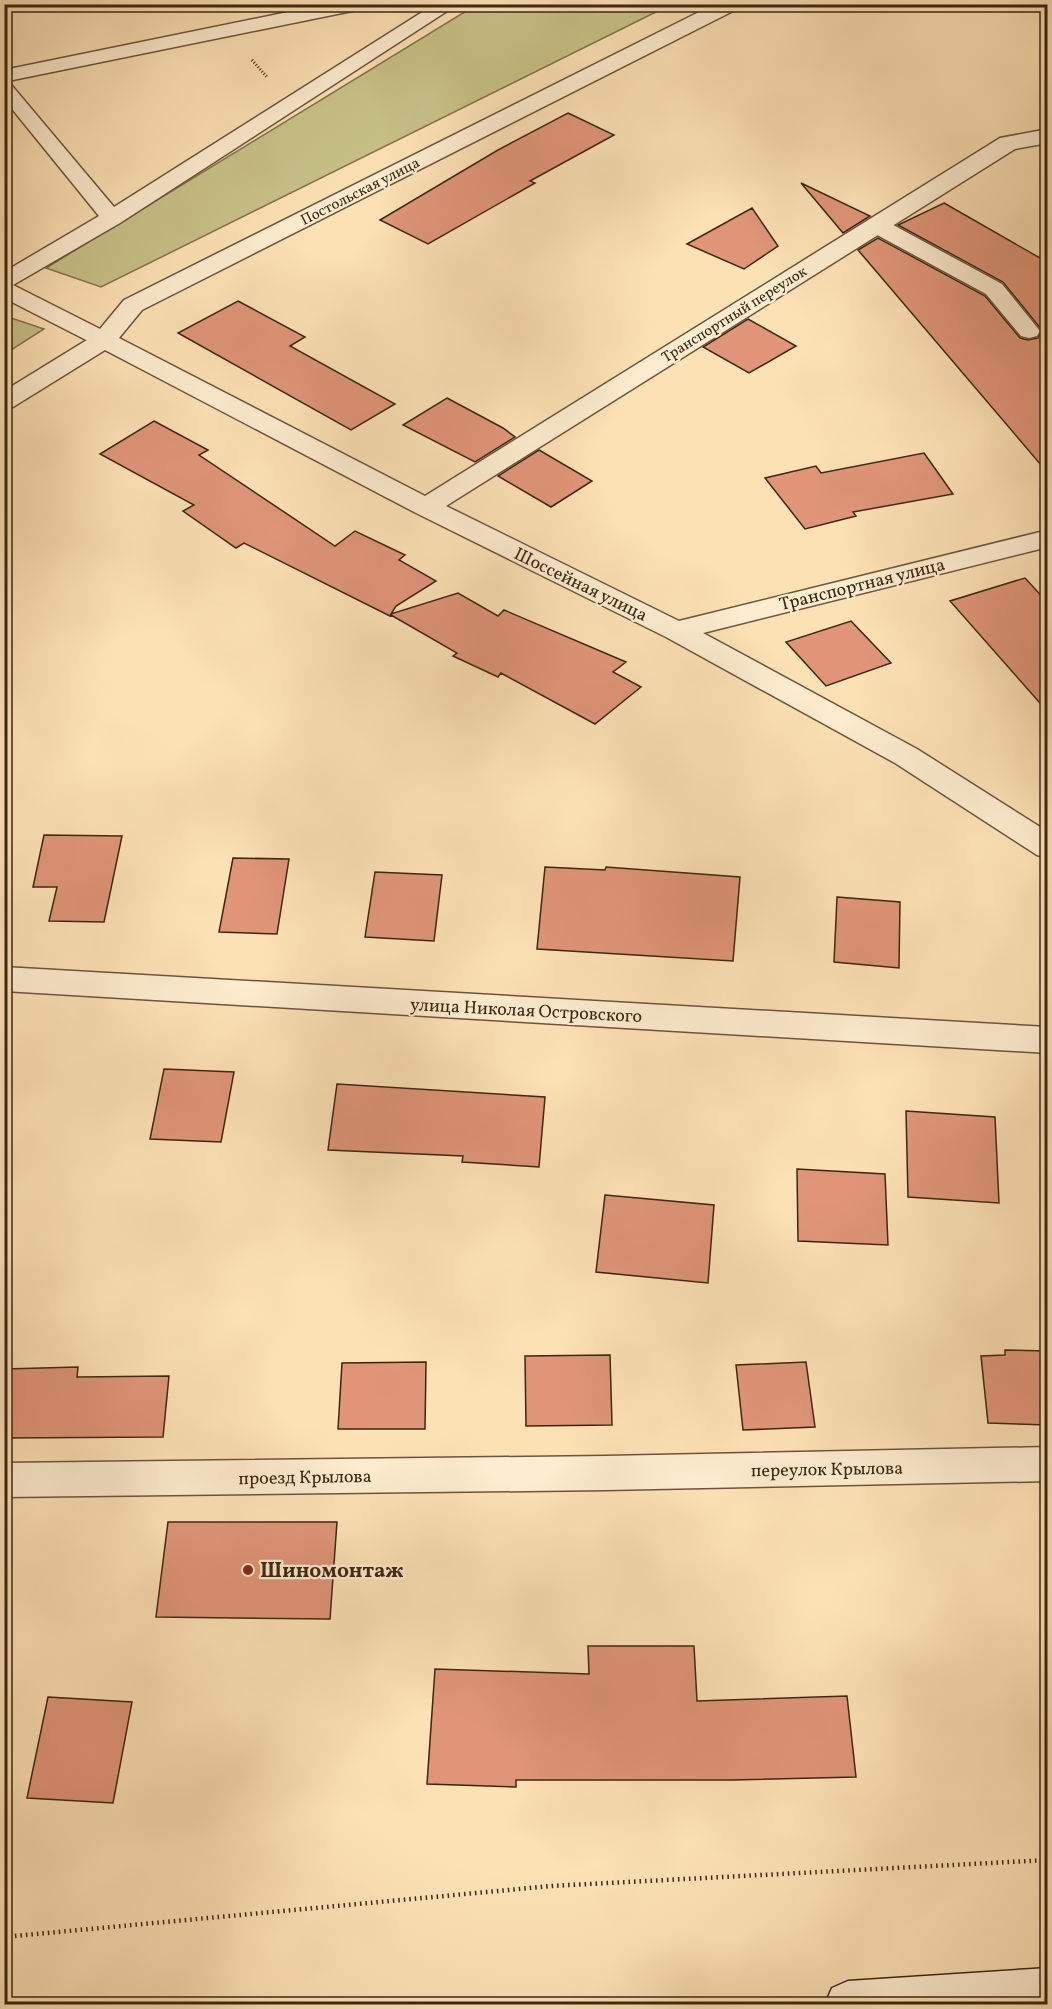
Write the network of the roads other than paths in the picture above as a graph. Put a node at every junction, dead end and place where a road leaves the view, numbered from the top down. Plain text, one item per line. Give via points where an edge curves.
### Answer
1 (357, 4) edge
2 (449, 4) edge
3 (732, 4) edge
4 (4, 76) edge
5 (4, 86) edge
6 (1047, 136) edge
7 (112, 218) junction
8 (876, 225) junction
9 (4, 281) edge
10 (4, 290) edge
11 (1029, 331) dead end
12 (104, 340) junction
13 (4, 402) edge
14 (426, 507) junction
15 (1047, 538) edge
16 (676, 631) junction
17 (1047, 847) edge
18 (4, 979) edge
19 (1047, 1040) edge
20 (1047, 1464) edge
21 (606, 1473) joint
22 (4, 1480) edge
23 (1047, 1990) edge
24 (848, 2004) edge

1 - 4 lane
2 - 7 lane
3 - 12 street, Постольская улица via 133,305
5 - 7 lane
6 - 8 street, Транспортный переулок via 1008,142
7 - 9 lane
8 - 11 lane via 994,289
8 - 14 street, Транспортный переулок
10 - 12 lane
12 - 13 street, Постольская улица
12 - 14 street, Шоссейная улица
14 - 16 street, Шоссейная улица
15 - 16 street, Транспортная улица
16 - 17 street, Шоссейная улица via 906,756
18 - 19 street, улица Николая Островского
20 - 21 street, переулок Крылова
21 - 22 street, проезд Крылова
23 - 24 street

